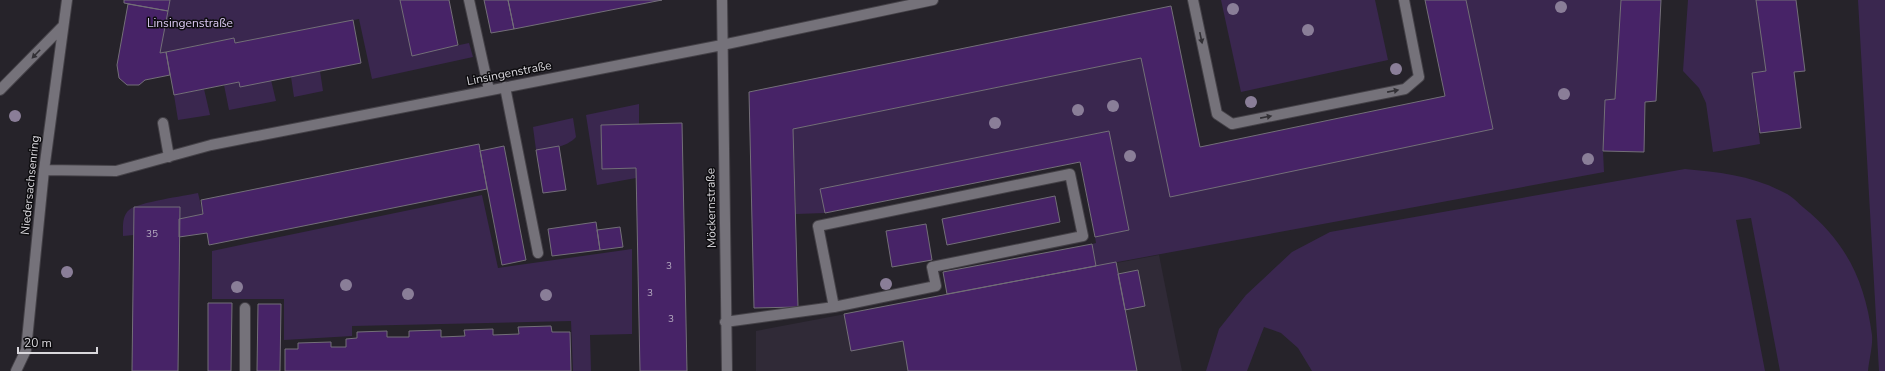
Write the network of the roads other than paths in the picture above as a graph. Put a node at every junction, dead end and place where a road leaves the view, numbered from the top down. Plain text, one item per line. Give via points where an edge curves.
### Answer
1 (67, 0) edge
2 (469, 0) edge
3 (722, 0) edge
4 (933, 0) edge
5 (1193, 0) edge
6 (1404, 0) edge
7 (63, 26) junction
8 (722, 45) junction
9 (505, 87) junction
10 (0, 90) edge
11 (489, 90) junction
12 (163, 122) dead end
13 (169, 157) junction
14 (44, 170) junction
15 (538, 252) dead end
16 (834, 307) junction
17 (245, 308) dead end
18 (725, 322) junction
19 (16, 371) edge
20 (245, 371) edge
21 (726, 371) edge

1 - 7 street, Niedersachsenring
2 - 11 street
3 - 8 street, Möckernstraße
4 - 8 street, Linsingenstraße
5 -> 6 street via 1218,114 1232,124 1405,89 1419,77
7 -> 10 street
7 - 14 street, Niedersachsenring
8 - 9 street, Linsingenstraße
8 - 18 street, Möckernstraße
9 - 11 street, Linsingenstraße
9 - 15 street
11 - 13 street, Linsingenstraße via 219,144
12 - 13 street
13 - 14 street, Linsingenstraße via 116,171
14 - 19 street, Niedersachsenring via 26,350
16 - 16 street via 936,286 932,267 1083,236 1070,174 818,226
16 - 18 street
17 - 20 street
18 - 21 street, Möckernstraße

